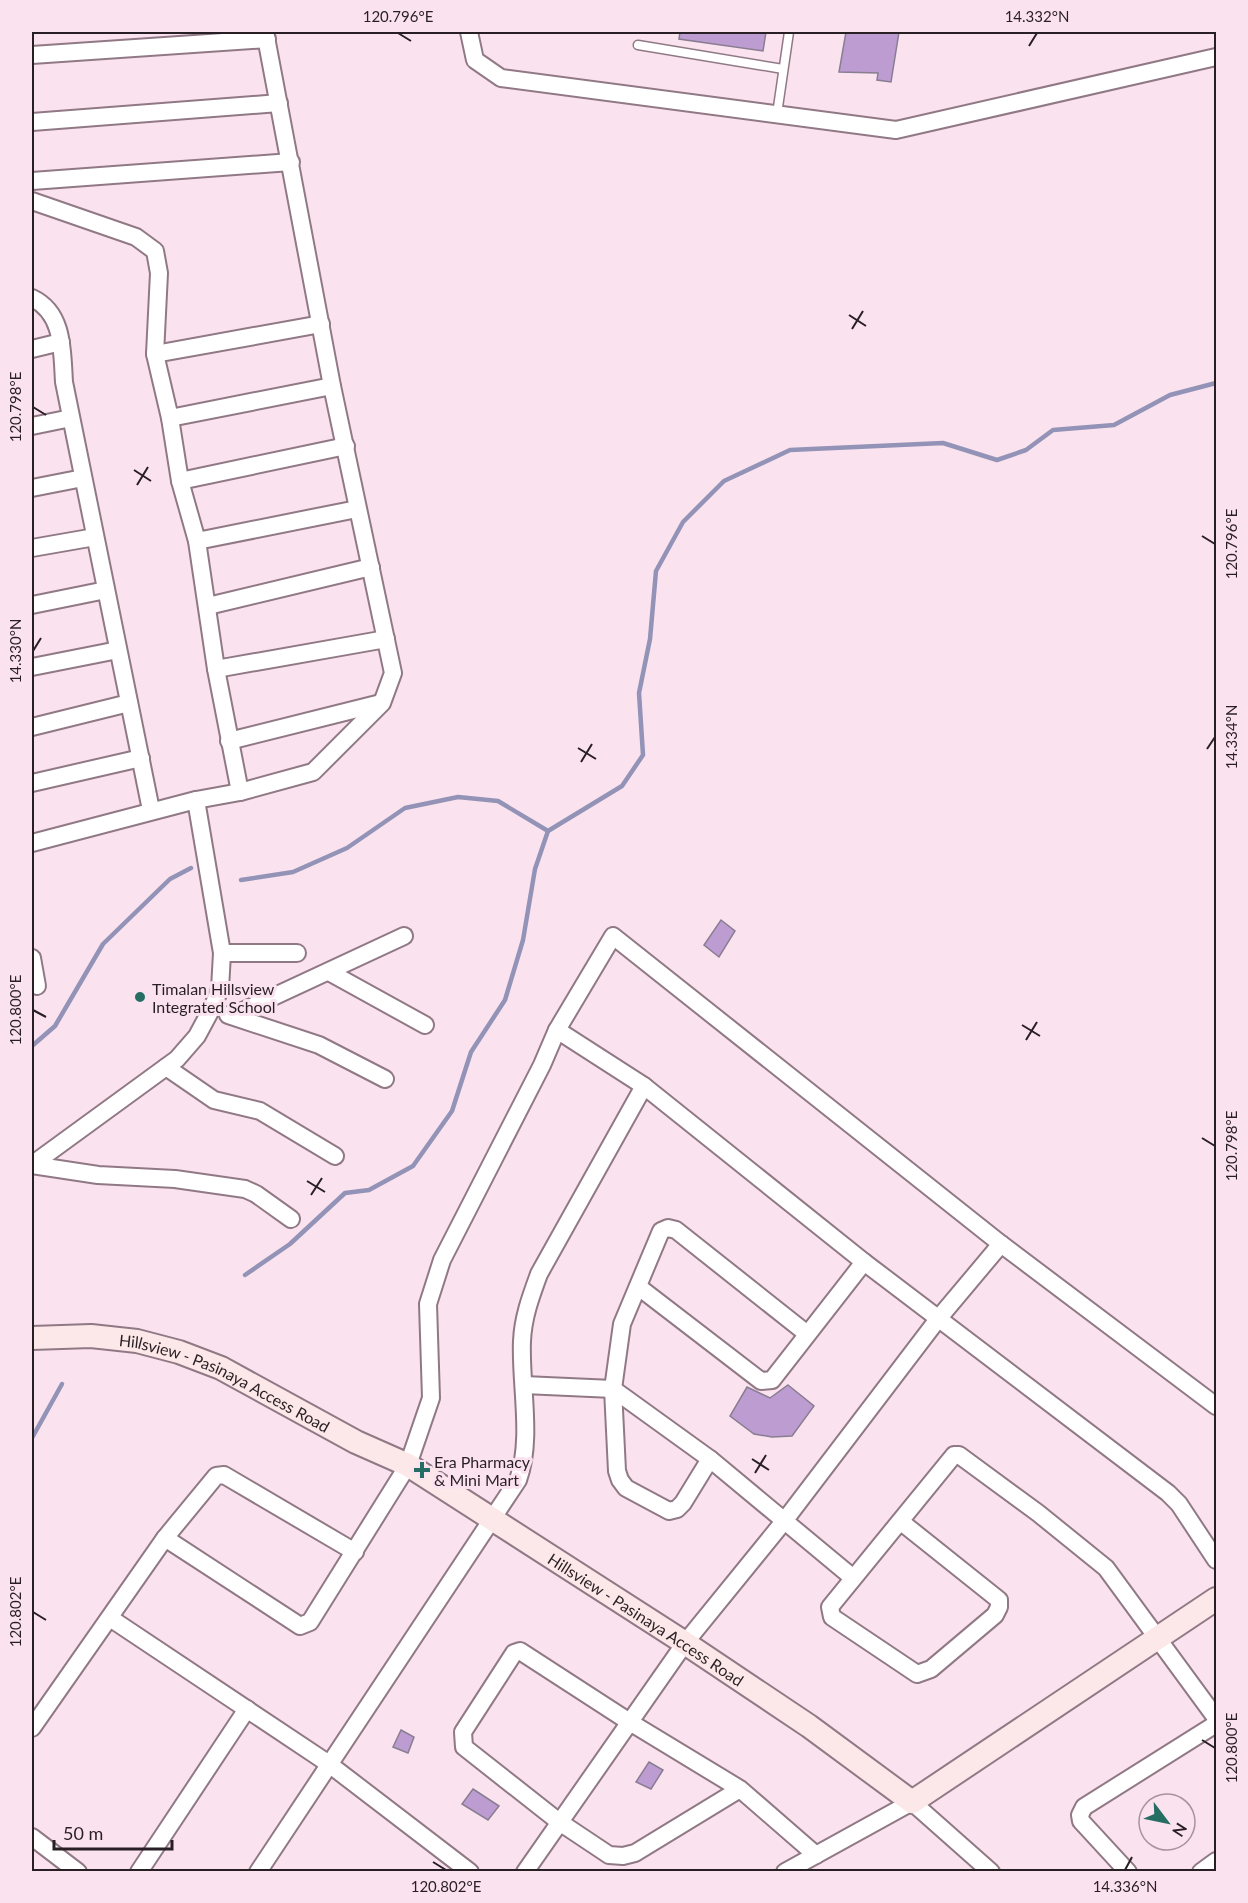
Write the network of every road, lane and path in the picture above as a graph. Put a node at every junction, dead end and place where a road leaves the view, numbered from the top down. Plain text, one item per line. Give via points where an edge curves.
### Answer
1 (469, 32) edge
2 (789, 32) edge
3 (266, 35) edge
4 (638, 45) dead end
5 (32, 55) edge
6 (1216, 57) edge
7 (783, 69) junction
8 (279, 103) junction
9 (777, 114) junction
10 (32, 122) edge
11 (291, 162) junction
12 (32, 181) edge
13 (32, 201) edge
14 (32, 298) edge
15 (321, 324) junction
16 (61, 342) junction
17 (32, 349) edge
18 (155, 354) junction
19 (332, 386) junction
20 (71, 418) junction
21 (170, 418) junction
22 (32, 426) edge
23 (346, 446) junction
24 (83, 478) junction
25 (180, 481) junction
26 (32, 488) edge
27 (357, 509) junction
28 (95, 537) junction
29 (197, 541) junction
30 (32, 548) edge
31 (372, 567) junction
32 (106, 590) junction
33 (32, 606) edge
34 (208, 606) junction
35 (386, 639) junction
36 (118, 650) junction
37 (32, 667) edge
38 (216, 669) junction
39 (129, 703) junction
40 (382, 703) junction
41 (32, 726) edge
42 (229, 741) junction
43 (141, 759) junction
44 (32, 783) edge
45 (240, 792) junction
46 (196, 800) junction
47 (151, 810) junction
48 (32, 843) edge
49 (404, 936) dead end
50 (297, 952) dead end
51 (222, 954) junction
52 (32, 958) edge
53 (328, 972) junction
54 (37, 986) dead end
55 (212, 1008) junction
56 (232, 1016) junction
57 (425, 1025) dead end
58 (557, 1030) junction
59 (166, 1067) junction
60 (386, 1078) dead end
61 (644, 1086) junction
62 (335, 1156) dead end
63 (32, 1165) edge
64 (291, 1219) dead end
65 (1001, 1244) junction
66 (864, 1262) junction
67 (640, 1288) junction
68 (938, 1319) junction
69 (806, 1333) junction
70 (32, 1338) edge
71 (524, 1385) junction
72 (613, 1389) junction
73 (1216, 1406) edge
74 (710, 1460) junction
75 (408, 1465) junction
76 (492, 1516) junction
77 (785, 1520) junction
78 (900, 1521) junction
79 (165, 1538) junction
80 (355, 1552) junction
81 (1216, 1560) edge
82 (852, 1577) junction
83 (1216, 1599) edge
84 (110, 1618) junction
85 (1158, 1638) junction
86 (685, 1643) junction
87 (247, 1709) junction
88 (1216, 1718) edge
89 (628, 1722) junction
90 (1216, 1724) edge
91 (32, 1728) edge
92 (329, 1764) junction
93 (740, 1789) junction
94 (912, 1802) junction
95 (558, 1821) junction
96 (32, 1837) edge
97 (816, 1855) junction
98 (1216, 1861) edge
99 (78, 1872) edge
100 (140, 1872) edge
101 (258, 1872) edge
102 (470, 1872) edge
103 (525, 1872) edge
104 (785, 1872) edge
105 (991, 1872) edge
106 (1128, 1872) edge
107 (1201, 1872) edge

1 - 9 street via 475,60 501,78
2 - 7 lane
3 - 5 street
3 - 8 street
4 - 7 lane
6 - 9 street via 896,130
7 - 9 lane
8 - 10 street
8 - 11 street
11 - 12 street
11 - 15 street
13 - 18 street via 136,237 155,251 159,273
14 - 16 street via 42,303 54,318
15 - 18 street
15 - 19 street
16 - 17 street
16 - 20 street
18 - 21 street
19 - 21 street
19 - 23 street
20 - 22 street
20 - 24 street
21 - 25 street
23 - 25 street
23 - 27 street
24 - 26 street
24 - 28 street
25 - 29 street
27 - 29 street
27 - 31 street
28 - 30 street
28 - 32 street
29 - 34 street
31 - 34 street
31 - 35 street
32 - 33 street
32 - 36 street
34 - 38 street
35 - 38 street
35 - 40 street via 393,673
36 - 37 street
36 - 39 street
38 - 42 street
39 - 41 street
39 - 43 street
40 - 42 street
40 - 45 street via 313,772
42 - 45 street
43 - 44 street
43 - 47 street
45 - 46 street
46 - 47 street
46 - 51 street
47 - 48 street
49 - 53 street
50 - 51 street
51 - 55 street via 219,989
52 - 54 street
53 - 56 street
53 - 57 street
55 - 56 street
55 - 59 street via 189,1048
56 - 60 street via 319,1046
58 - 61 street
58 - 65 street via 613,936
58 - 75 street via 442,1260 428,1304 430,1398
59 - 62 street via 214,1100 260,1111
59 - 63 street
61 - 66 street
61 - 71 street via 539,1274 524,1325
63 - 64 street via 245,1189
65 - 68 street
65 - 73 street
66 - 68 street
66 - 69 street
67 - 69 street via 761,1382 772,1380
67 - 69 street via 661,1231 676,1230
67 - 72 street via 622,1324
68 - 77 street
68 - 81 street via 1174,1498
70 - 75 street, Hillsview - Pasinaya Access Road via 91,1336 137,1341 179,1352 221,1368 356,1442
71 - 72 street
71 - 76 street via 523,1468
72 - 74 street
72 - 74 street via 617,1471 626,1488 660,1508 677,1509
74 - 77 street
75 - 76 street, Hillsview - Pasinaya Access Road
75 - 80 street
76 - 86 street, Hillsview - Pasinaya Access Road
76 - 92 street
77 - 82 street
77 - 86 street
78 - 82 street
78 - 82 street via 999,1599 995,1615 931,1669 917,1674 832,1617 830,1607
78 - 85 street via 954,1455 963,1457 1106,1568
79 - 80 street via 220,1474
79 - 80 street via 300,1626 310,1622
79 - 84 street
83 - 85 street
84 - 87 street
84 - 91 street
85 - 88 street
85 - 94 street
86 - 89 street
86 - 94 street, Hillsview - Pasinaya Access Road via 809,1726
87 - 92 street
87 - 100 street
89 - 93 street
89 - 95 street
89 - 95 street via 527,1654 514,1653 463,1732 464,1747
90 - 106 street via 1084,1807 1081,1821
92 - 101 street
92 - 102 street
93 - 95 street via 635,1853 622,1856 609,1855
93 - 97 street
94 - 97 street
94 - 105 street
95 - 103 street
96 - 99 street
97 - 104 street
98 - 107 street

